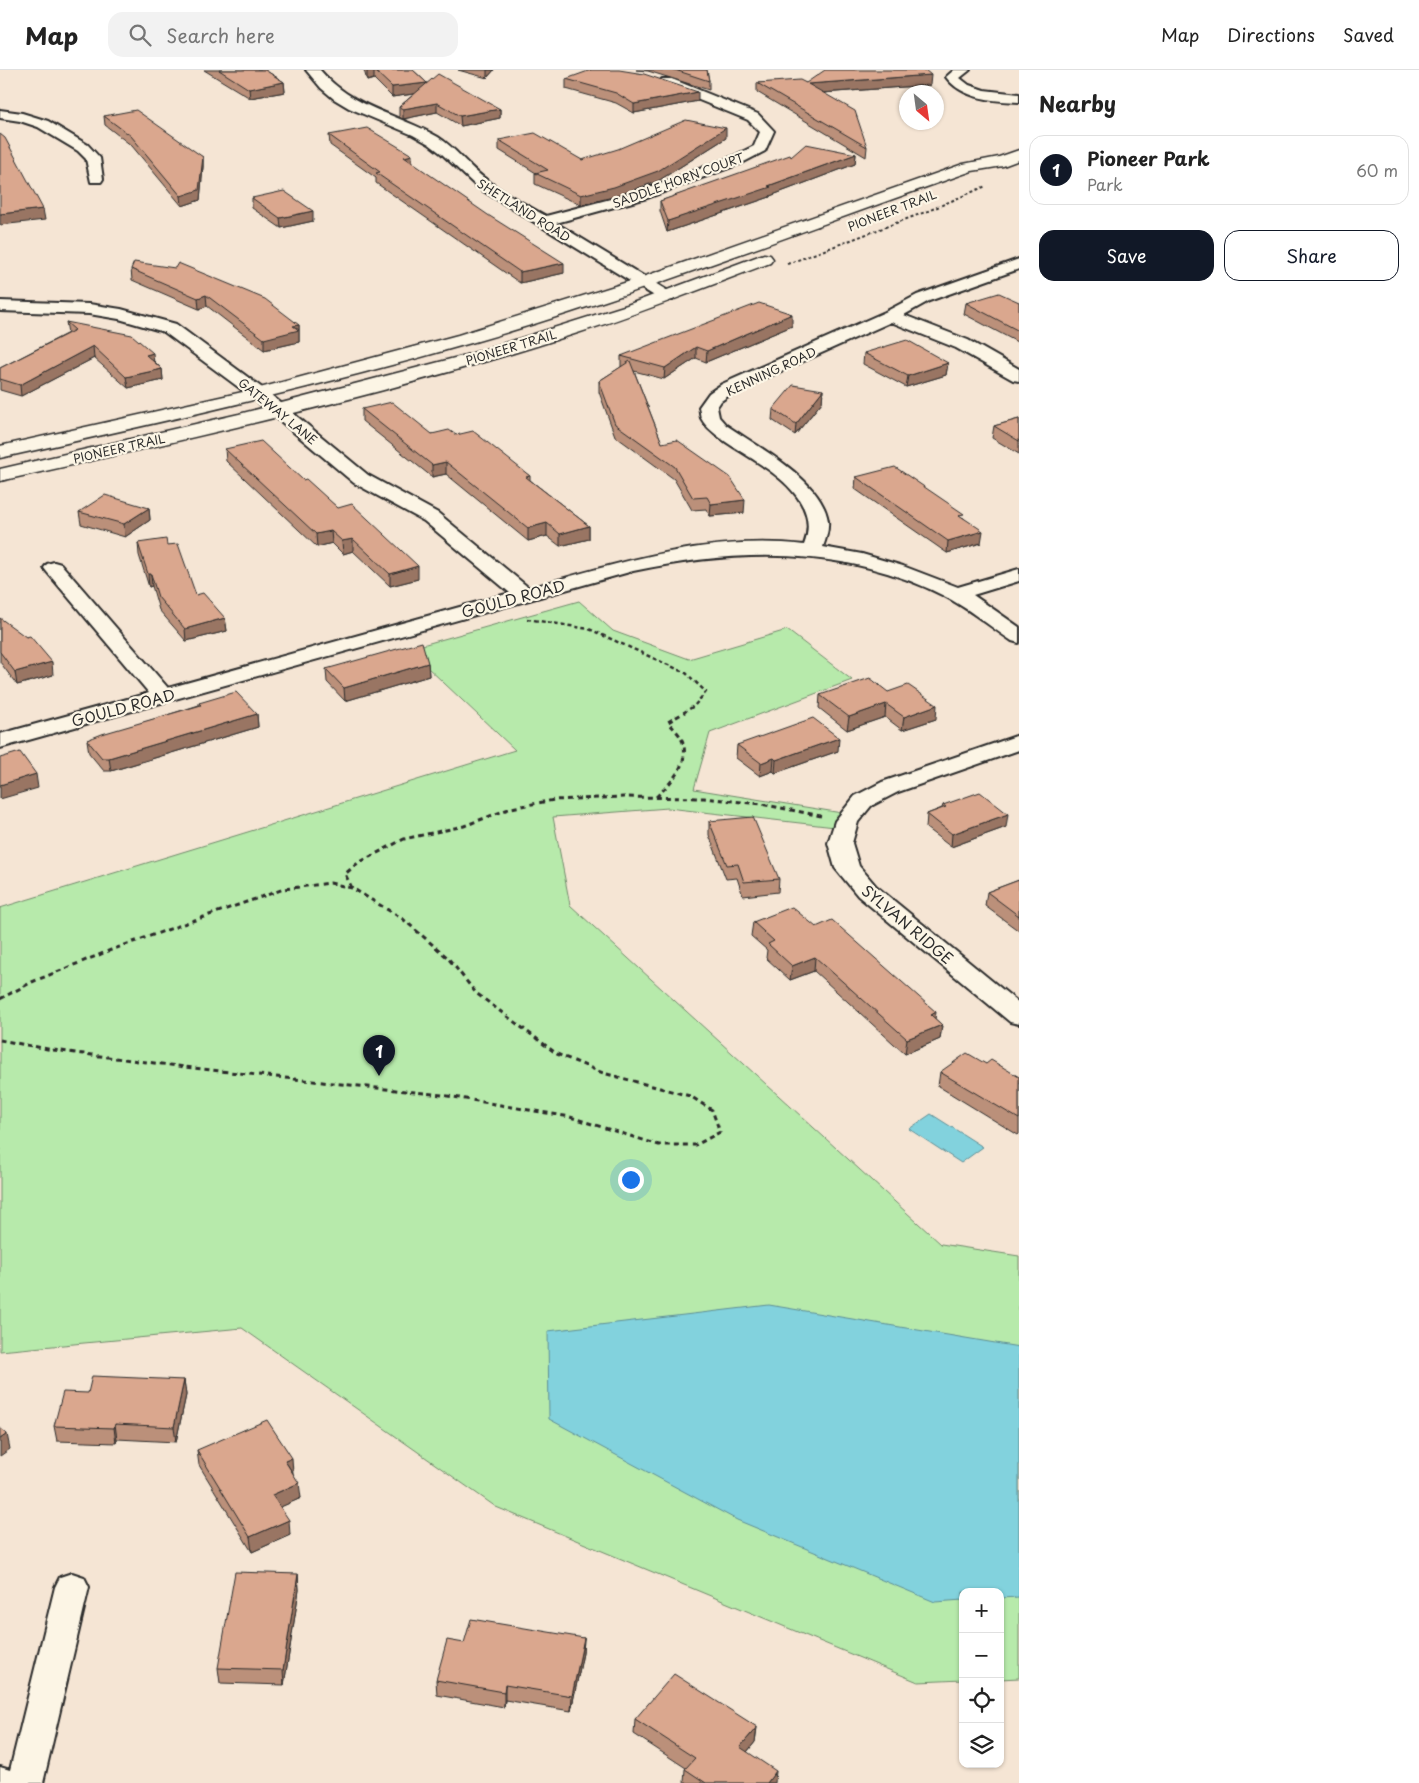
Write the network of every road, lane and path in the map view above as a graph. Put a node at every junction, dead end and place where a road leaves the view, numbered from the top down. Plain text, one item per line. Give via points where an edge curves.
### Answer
1 (313, 70) edge
2 (963, 70) edge
3 (654, 79) edge
4 (1019, 98) edge
5 (0, 114) edge
6 (1019, 155) edge
7 (1003, 161) junction
8 (96, 179) dead end
9 (871, 218) dead end
10 (542, 222) junction
11 (781, 252) dead end
12 (1019, 264) edge
13 (644, 283) junction
14 (667, 297) junction
15 (1, 308) edge
16 (890, 316) junction
17 (1019, 376) edge
18 (259, 394) junction
19 (280, 411) junction
20 (0, 452) edge
21 (0, 475) edge
22 (811, 551) junction
23 (54, 568) dead end
24 (1019, 574) edge
25 (956, 594) junction
26 (525, 595) junction
27 (1019, 637) edge
28 (163, 696) junction
29 (0, 741) edge
30 (1019, 742) edge
31 (847, 820) junction
32 (352, 888) junction
33 (0, 999) edge
34 (1019, 1016) edge
35 (0, 1040) edge
36 (72, 1587) dead end
37 (25, 1783) edge

1 - 10 street, SHETLAND ROAD via 353,106 434,140 471,176
2 - 4 street via 954,77 955,82 963,87 997,97
3 - 10 street, SADDLE HORN COURT via 753,117 767,131 760,148 642,195
5 - 8 street via 43,124 83,148 93,158
6 - 7 main road, PIONEER TRAIL
7 - 9 main road, PIONEER TRAIL via 988,173
7 - 13 main road, PIONEER TRAIL via 969,167
10 - 13 street, SHETLAND ROAD
11 - 14 main road, PIONEER TRAIL
12 - 16 street, KENNING ROAD via 923,298
13 - 14 street, SHETLAND ROAD
13 - 18 main road, PIONEER TRAIL via 465,339
14 - 19 main road, PIONEER TRAIL via 492,354
15 - 18 street, GATEWAY LANE via 89,309 148,320 183,336
16 - 17 street via 962,344
16 - 22 street, KENNING ROAD via 728,388 708,407 710,418 720,429 803,489 820,521 818,538
18 - 19 street, GATEWAY LANE
18 - 20 main road, PIONEER TRAIL
19 - 21 main road, PIONEER TRAIL
19 - 26 street, GATEWAY LANE via 361,479 431,517
22 - 25 street, GOULD ROAD via 877,564
22 - 26 street, GOULD ROAD via 720,549 676,555
23 - 28 street
24 - 25 street
25 - 27 street, GOULD ROAD
26 - 28 street, GOULD ROAD
28 - 29 street, GOULD ROAD
30 - 31 street, SYLVAN RIDGE via 890,788 863,801
31 - 32 path via 761,804 704,798 554,800 511,808 464,826 404,839 358,863 345,874
31 - 34 street, SYLVAN RIDGE via 840,843 847,868 867,891
32 - 33 path via 330,883 284,889 111,950 32,982
32 - 35 path via 404,919 448,958 476,993 557,1054 603,1072 690,1096 712,1110 720,1132 696,1145 659,1145 570,1117 442,1095 202,1069
36 - 37 street

